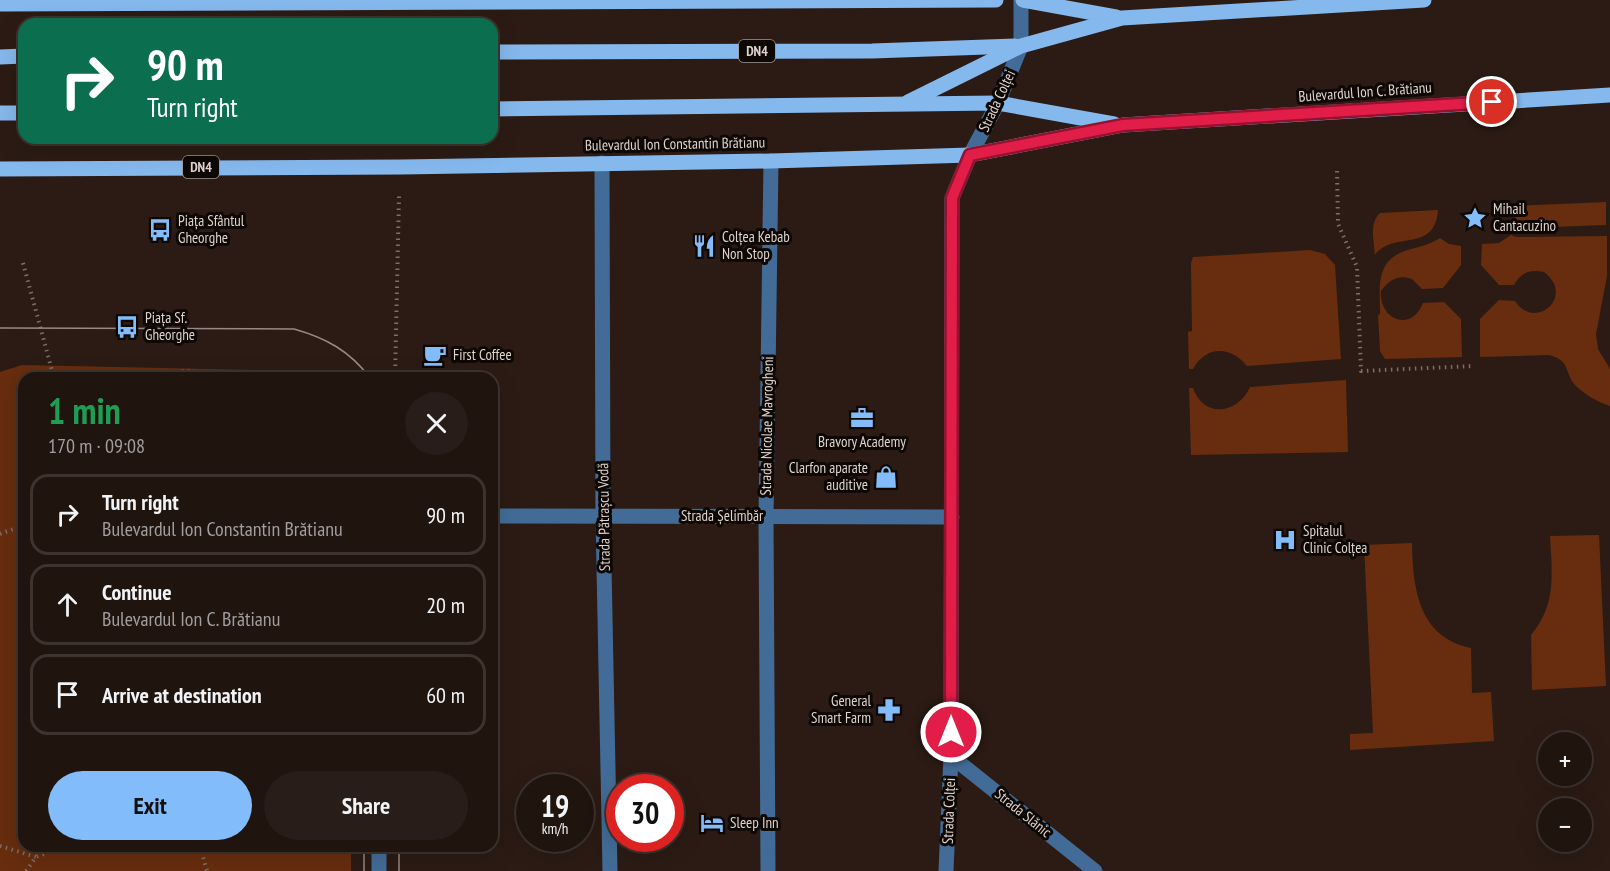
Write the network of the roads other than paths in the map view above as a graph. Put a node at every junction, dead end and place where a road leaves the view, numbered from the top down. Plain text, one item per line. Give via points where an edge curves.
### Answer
1 (996, 0) edge
2 (1022, 0) edge
3 (1424, 0) edge
4 (194, 2) edge
5 (0, 4) edge
6 (1122, 18) junction
7 (1021, 46) junction
8 (498, 52) edge
9 (18, 56) edge
10 (0, 57) edge
11 (1610, 95) edge
12 (998, 103) junction
13 (902, 105) junction
14 (498, 109) edge
15 (0, 113) edge
16 (18, 113) edge
17 (1123, 125) junction
18 (970, 155) junction
19 (771, 161) junction
20 (602, 163) junction
21 (0, 169) edge
22 (498, 516) edge
23 (603, 516) junction
24 (766, 517) junction
25 (952, 517) junction
26 (951, 756) junction
27 (379, 852) edge
28 (379, 871) edge
29 (610, 871) edge
30 (768, 871) edge
31 (946, 871) edge
32 (1095, 871) edge

1 - 4 main road
2 - 6 main road, DN4
2 - 7 street
3 - 6 main road, DN4
4 - 5 main road
6 - 7 main road, DN4
7 - 8 main road, DN4 via 872,51
7 - 12 street, Strada Colței
7 - 13 main road
9 - 10 main road
11 - 17 main road, Bulevardul Ion C. Brătianu / DN4
12 - 13 main road, DN4
12 - 17 main road, DN4
12 - 18 street, Strada Colței
13 - 14 main road, DN4
15 - 16 main road
17 - 18 main road, Bulevardul Ion Constantin Brătianu / DN4
18 - 19 main road, Bulevardul Ion Constantin Brătianu / DN4
18 - 25 street, Strada Colței via 952,198
19 - 20 main road, Bulevardul Ion Constantin Brătianu / DN4
19 - 24 street, Strada Nicolae Mavrogheni
20 - 21 main road, Bulevardul Ion Constantin Brătianu / DN4
20 - 23 street, Strada Pătrașcu Vodă
22 - 23 street, Strada Șelimbăr
23 - 24 street, Strada Șelimbăr
23 - 29 street, Strada Pătrașcu Vodă
24 - 25 street, Strada Șelimbăr
24 - 30 street, Strada Nicolae Mavrogheni
25 - 26 street, Strada Colței
26 - 31 street, Strada Colței
26 - 32 street, Strada Slănic
27 - 28 street

